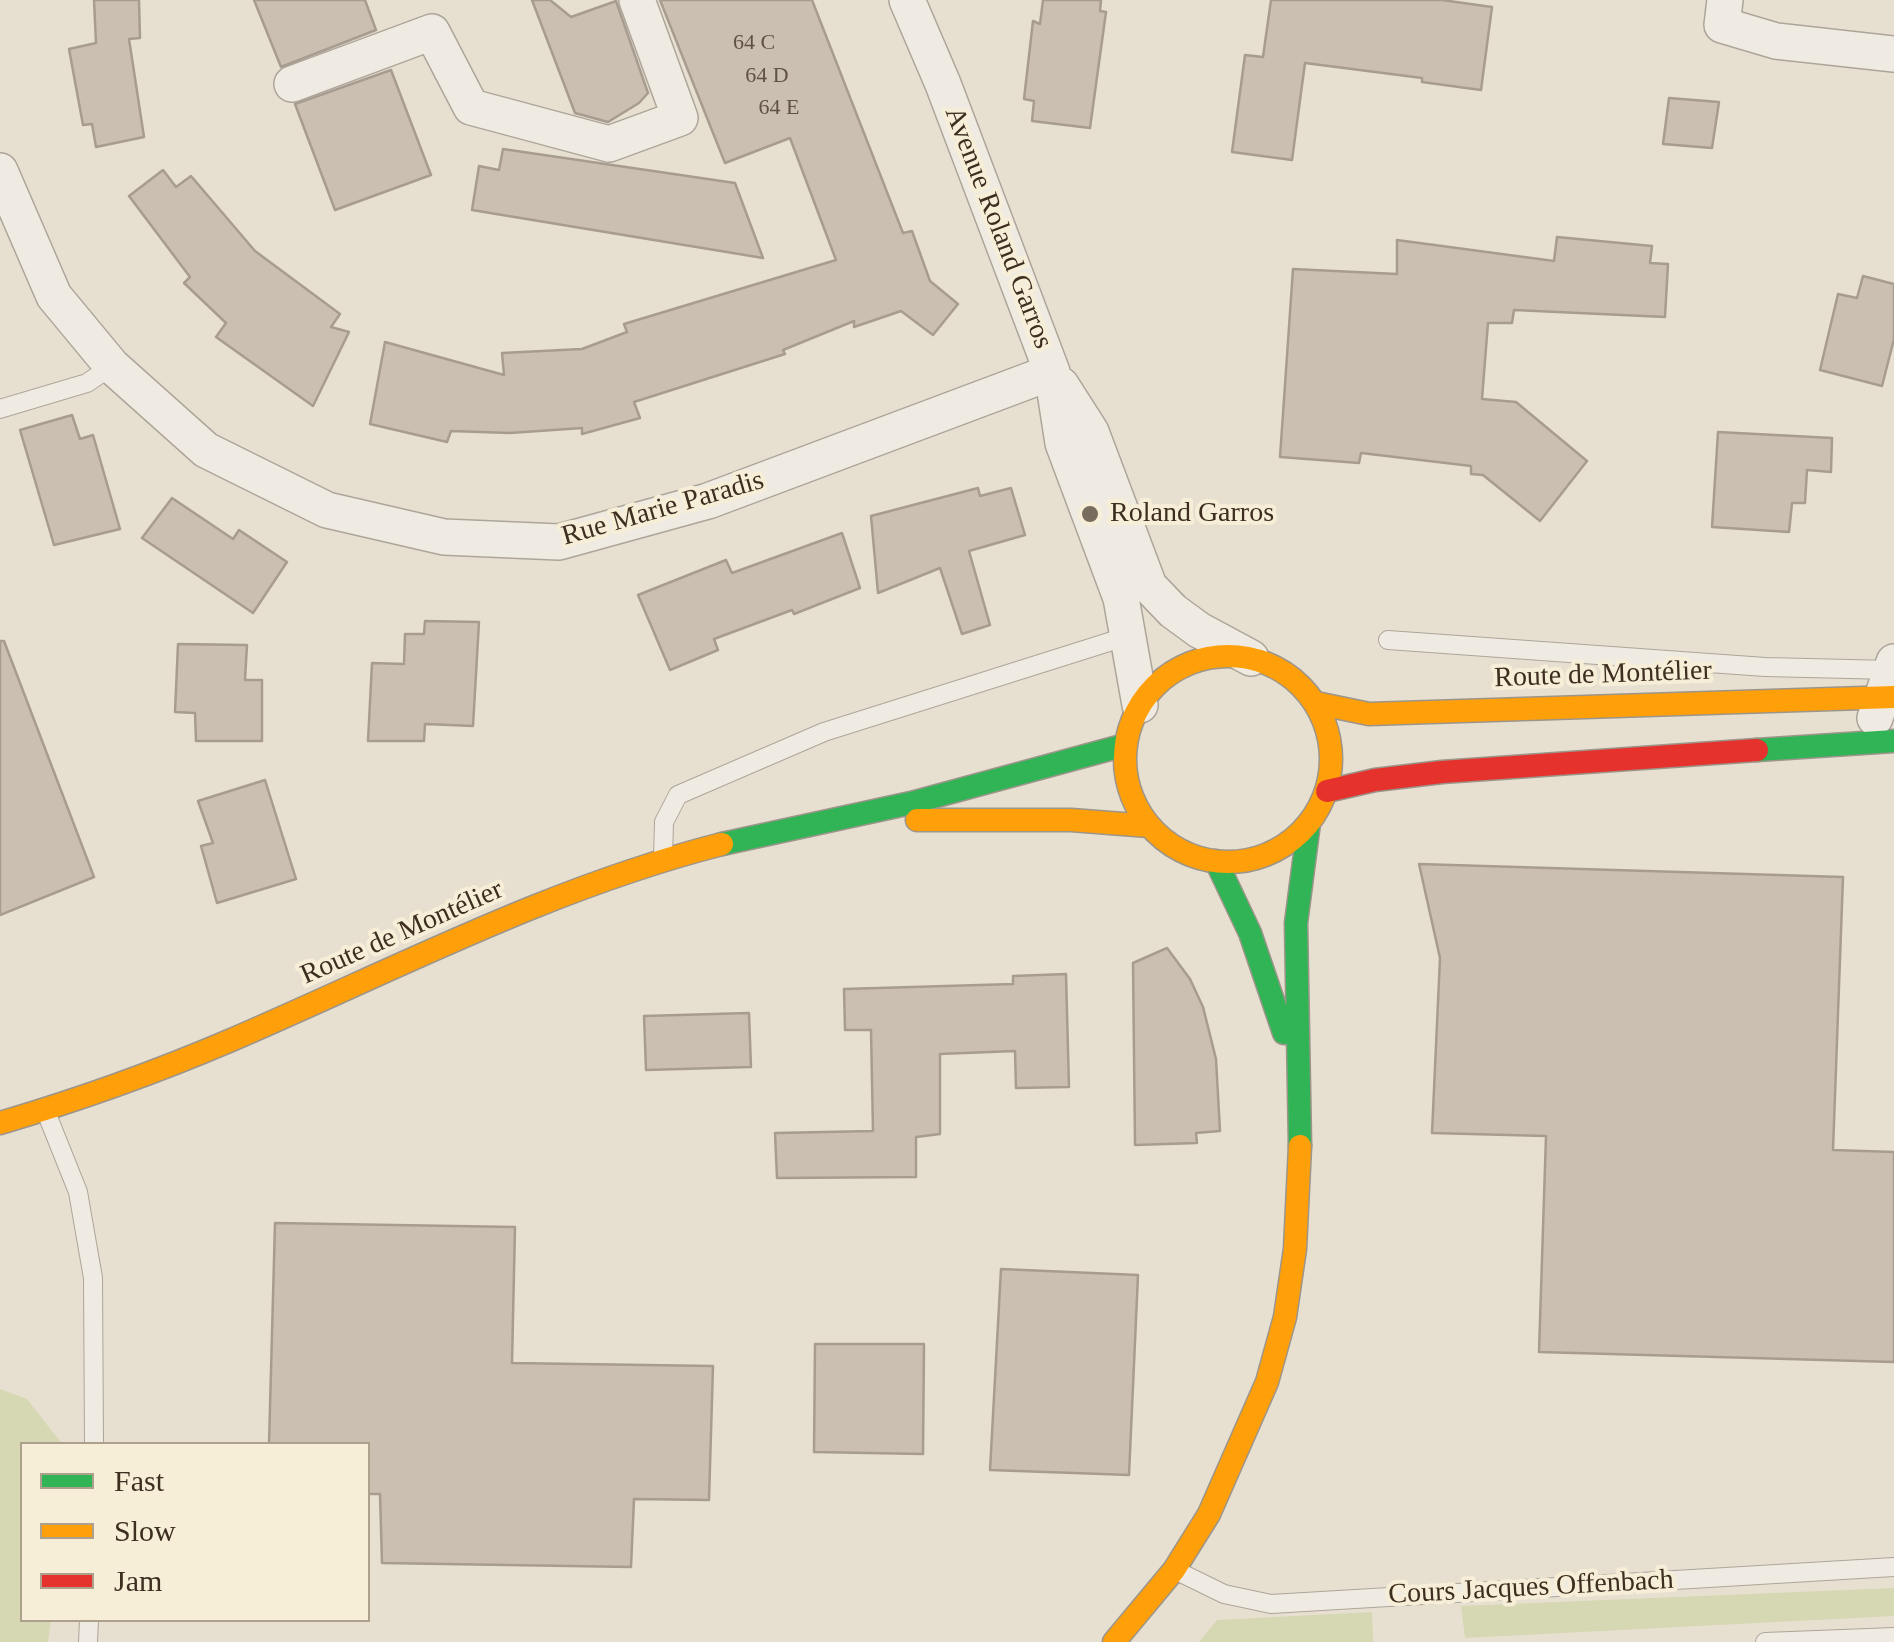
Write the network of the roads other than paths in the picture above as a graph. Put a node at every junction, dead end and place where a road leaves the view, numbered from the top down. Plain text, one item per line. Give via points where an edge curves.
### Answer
1 (637, 0) edge
2 (907, 0) edge
3 (922, 0) edge
4 (1725, 0) edge
5 (428, 16) edge
6 (1894, 54) edge
7 (292, 84) dead end
8 (944, 84) junction
9 (0, 171) edge
10 (112, 366) junction
11 (1052, 372) junction
12 (0, 409) edge
13 (1128, 636) junction
14 (1388, 640) dead end
15 (1251, 658) junction
16 (1891, 681) edge
17 (1316, 703) junction
18 (1140, 705) junction
19 (1878, 742) edge
20 (1125, 745) junction
21 (1327, 791) junction
22 (836, 820) junction
23 (1309, 824) junction
24 (1148, 826) junction
25 (662, 860) junction
26 (1216, 861) junction
27 (1298, 1090) junction
28 (46, 1111) junction
29 (0, 1124) edge
30 (94, 1442) edge
31 (1894, 1567) edge
32 (1174, 1570) junction
33 (1894, 1637) edge
34 (1114, 1642) edge
35 (1766, 1642) edge

1 - 5 street via 680,118 609,144 471,106
2 - 8 street, Avenue Roland Garros
3 - 8 street, Avenue Roland Garros
4 - 6 street via 1722,25 1776,41
5 - 7 street
8 - 11 street, Avenue Roland Garros
9 - 10 street, Rue Marie Paradis via 54,296
10 - 11 street, Rue Marie Paradis via 206,450 327,510 444,537 559,542 708,502
10 - 12 lane via 87,383
11 - 13 street, Avenue Roland Garros via 1063,443
11 - 15 street, Avenue Roland Garros via 1091,432 1149,586 1199,630
13 - 18 street, Avenue Roland Garros
13 - 25 lane via 824,732 678,795 664,822
14 - 16 lane
15 - 17 main road via 1299,682
15 - 18 main road via 1188,663 1160,680
16 - 17 main road, Route de Montélier via 1369,714
16 - 19 street
17 - 21 main road, Route de Montélier via 1332,761
18 - 20 main road
19 - 21 main road via 1442,772
20 - 22 main road, Route de Montélier
20 - 24 main road via 1125,774
21 - 23 main road, Route de Montélier
22 - 24 main road, Route de Montélier
22 - 25 main road, Route de Montélier
23 - 26 main road, Route de Montélier via 1251,860
23 - 27 main road via 1296,923
24 - 26 main road, Route de Montélier via 1191,855
25 - 28 main road, Route de Montélier via 533,907 232,1042
26 - 27 main road via 1278,1009
27 - 32 main road via 1300,1175 1284,1317 1236,1458
28 - 29 main road, Route de Montélier
28 - 30 lane via 78,1192 93,1278
31 - 32 lane, Cours Jacques Offenbach via 1271,1604 1224,1594
32 - 34 main road
33 - 35 lane

